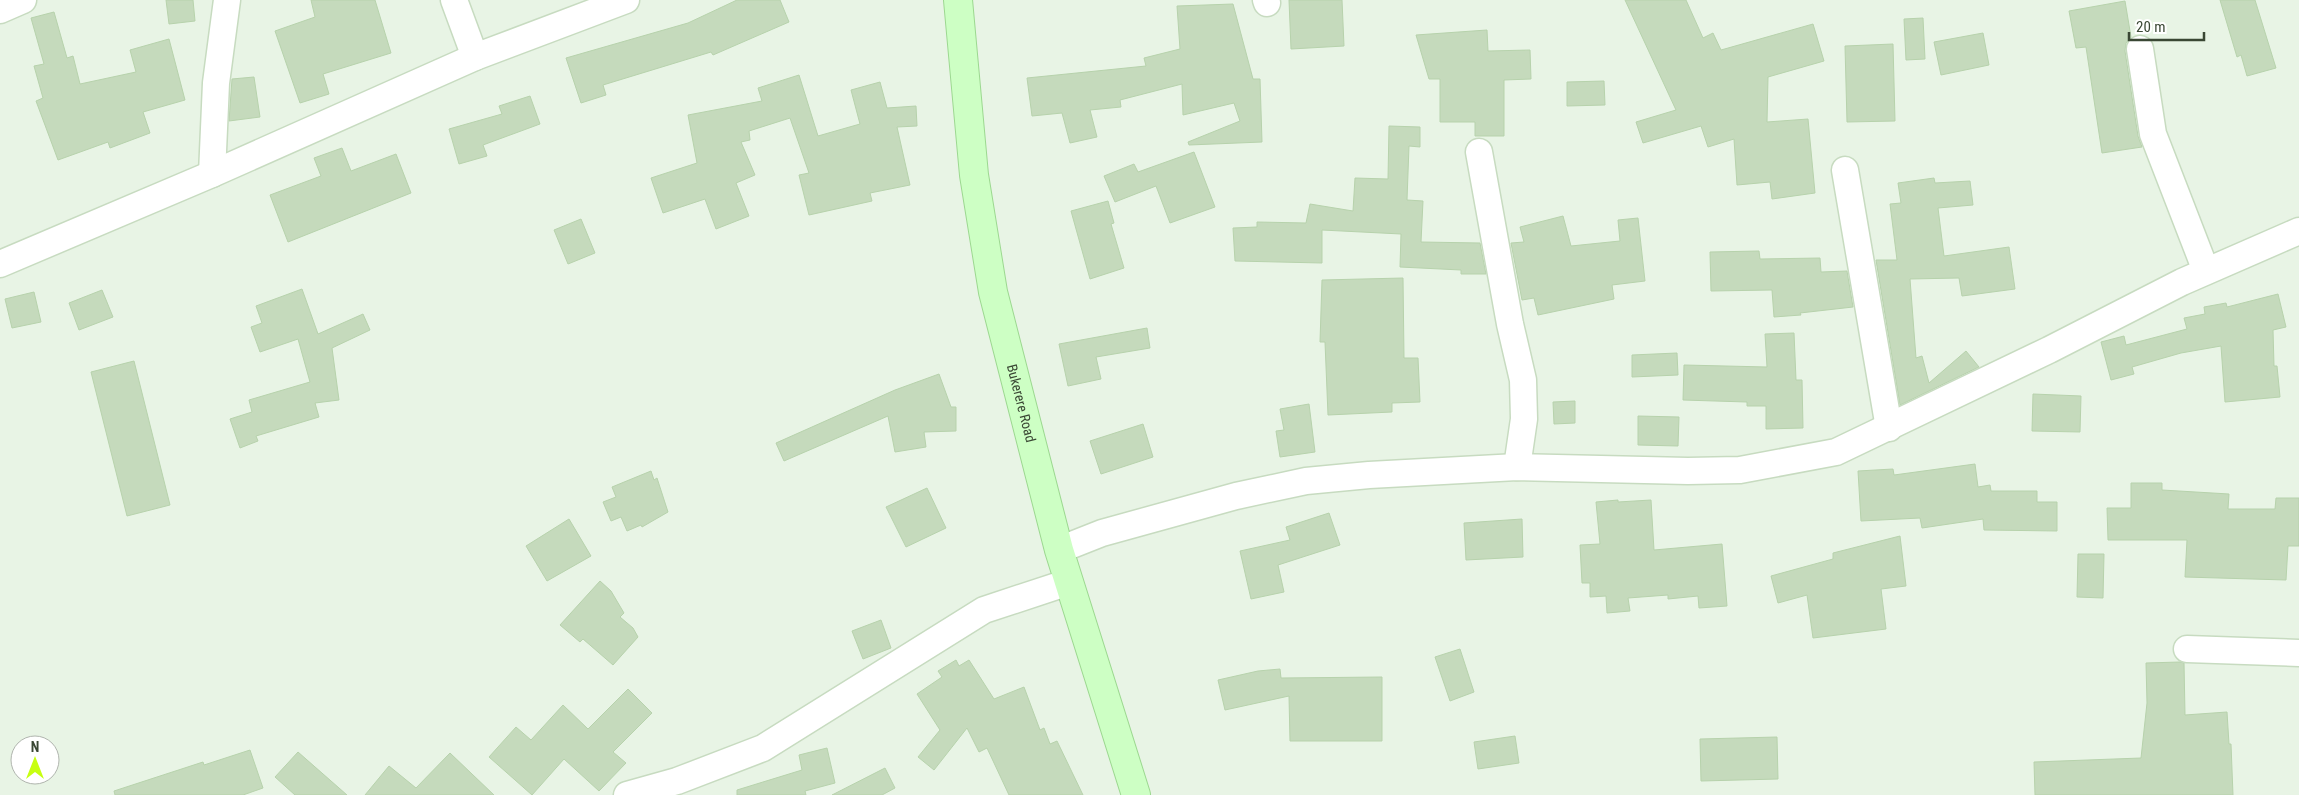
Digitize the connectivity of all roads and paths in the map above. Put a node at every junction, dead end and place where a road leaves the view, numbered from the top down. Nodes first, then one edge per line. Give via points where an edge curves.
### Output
1 (23, 0) edge
2 (227, 0) edge
3 (454, 0) edge
4 (626, 0) edge
5 (958, 0) edge
6 (0, 10) edge
7 (2140, 49) dead end
8 (475, 57) junction
9 (1479, 152) dead end
10 (1845, 170) dead end
11 (212, 174) junction
12 (2299, 231) edge
13 (0, 264) edge
14 (2206, 271) junction
15 (1889, 428) junction
16 (1517, 467) junction
17 (1059, 550) junction
18 (1069, 582) junction
19 (2187, 649) dead end
20 (2299, 653) edge
21 (627, 795) edge
22 (1136, 795) edge

1 - 6 street
2 - 11 street via 216,83
3 - 8 street
4 - 8 street
5 - 17 main road, Bukerere Road via 974,175 992,292
7 - 14 street via 2153,134
8 - 11 street
9 - 16 street via 1523,380 1524,419
10 - 15 street
11 - 13 street
12 - 14 street
14 - 15 street
15 - 16 street via 1836,452 1740,470
16 - 17 street via 1306,481 1236,496 1121,528
17 - 18 main road, Bukerere Road
18 - 21 street via 984,610 763,748 693,776
18 - 22 main road, Bukerere Road
19 - 20 street

